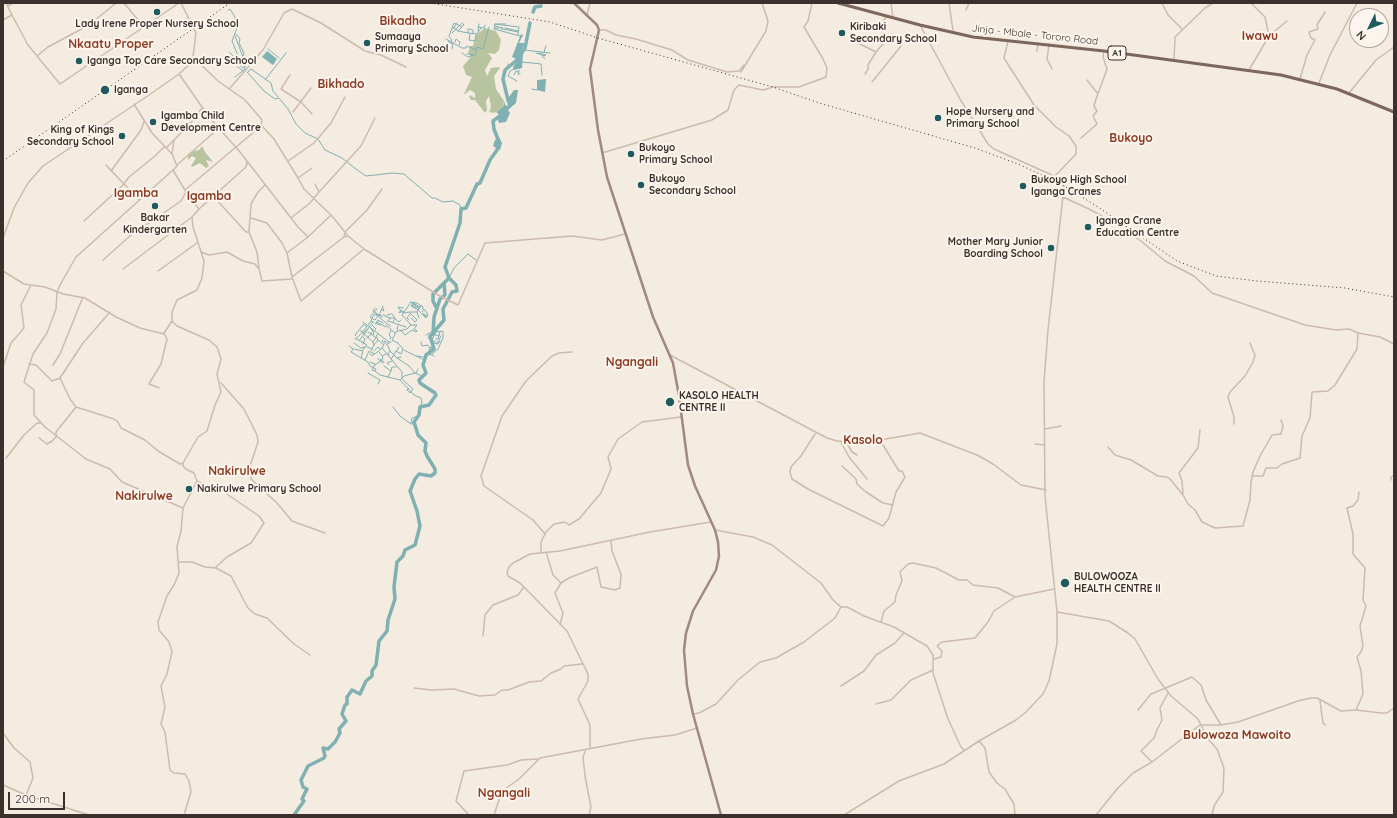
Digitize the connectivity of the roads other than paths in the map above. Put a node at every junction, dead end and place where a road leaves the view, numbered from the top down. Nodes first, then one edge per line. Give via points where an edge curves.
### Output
1 (6, 3) edge
2 (13, 3) edge
3 (116, 3) edge
4 (124, 3) edge
5 (180, 3) edge
6 (574, 3) edge
7 (590, 3) edge
8 (762, 3) edge
9 (812, 3) edge
10 (838, 3) edge
11 (891, 3) edge
12 (949, 3) edge
13 (970, 3) edge
14 (1162, 3) edge
15 (1213, 3) edge
16 (1251, 3) edge
17 (1357, 3) edge
18 (8, 6) junction
19 (966, 10) dead end
20 (1325, 12) dead end
21 (12, 15) junction
22 (587, 15) junction
23 (887, 16) junction
24 (893, 18) junction
25 (3, 20) edge
26 (1287, 21) dead end
27 (920, 25) junction
28 (144, 27) junction
29 (1182, 29) junction
30 (599, 30) junction
31 (953, 33) junction
32 (1269, 36) junction
33 (889, 37) junction
34 (1008, 41) junction
35 (858, 43) dead end
36 (1038, 44) junction
37 (1049, 45) junction
38 (1394, 47) edge
39 (1037, 51) dead end
40 (1104, 51) junction
41 (876, 52) junction
42 (36, 56) junction
43 (193, 57) junction
44 (1174, 60) junction
45 (744, 65) junction
46 (406, 67) dead end
47 (1052, 69) dead end
48 (1249, 70) junction
49 (740, 72) dead end
50 (179, 74) junction
51 (866, 74) dead end
52 (290, 75) dead end
53 (1300, 79) junction
54 (1087, 80) dead end
55 (872, 82) dead end
56 (1319, 83) junction
57 (230, 88) junction
58 (311, 88) dead end
59 (1349, 93) junction
60 (1098, 94) junction
61 (345, 97) dead end
62 (301, 102) junction
63 (134, 104) junction
64 (202, 108) junction
65 (293, 112) dead end
66 (1394, 112) edge
67 (312, 114) dead end
68 (376, 118) dead end
69 (3, 120) edge
70 (144, 122) junction
71 (3, 126) edge
72 (261, 126) junction
73 (219, 128) junction
74 (1081, 138) dead end
75 (174, 139) junction
76 (165, 147) junction
77 (236, 147) junction
78 (602, 153) junction
79 (172, 154) junction
80 (288, 161) junction
81 (248, 162) junction
82 (177, 164) junction
83 (106, 165) dead end
84 (251, 166) junction
85 (246, 167) junction
86 (312, 168) dead end
87 (173, 170) junction
88 (111, 171) junction
89 (1055, 176) junction
90 (298, 178) junction
91 (124, 183) junction
92 (315, 184) dead end
93 (265, 185) junction
94 (382, 189) dead end
95 (185, 191) junction
96 (319, 192) junction
97 (213, 196) junction
98 (1063, 197) junction
99 (313, 199) junction
100 (139, 200) junction
101 (199, 209) junction
102 (331, 214) junction
103 (192, 217) junction
104 (251, 218) junction
105 (291, 218) junction
106 (84, 221) dead end
107 (248, 232) junction
108 (345, 232) junction
109 (626, 233) junction
110 (348, 236) junction
111 (308, 237) junction
112 (344, 237) junction
113 (3, 238) edge
114 (197, 243) junction
115 (364, 249) junction
116 (201, 252) junction
117 (287, 253) junction
118 (103, 260) dead end
119 (123, 269) dead end
120 (259, 269) junction
121 (3, 271) edge
122 (158, 271) dead end
123 (292, 278) junction
124 (31, 285) junction
125 (57, 292) junction
126 (63, 294) junction
127 (82, 297) junction
128 (58, 298) junction
129 (110, 312) junction
130 (172, 321) junction
131 (1358, 333) junction
132 (164, 334) junction
133 (1250, 343) dead end
134 (1394, 344) edge
135 (572, 352) dead end
136 (669, 354) junction
137 (29, 364) junction
138 (53, 365) dead end
139 (3, 367) edge
140 (60, 378) junction
141 (220, 382) junction
142 (159, 388) dead end
143 (76, 407) junction
144 (682, 417) junction
145 (1281, 420) dead end
146 (40, 423) junction
147 (1234, 424) dead end
148 (1061, 426) dead end
149 (1045, 429) junction
150 (1200, 430) dead end
151 (815, 433) junction
152 (56, 434) junction
153 (39, 438) dead end
154 (880, 440) junction
155 (841, 441) junction
156 (846, 442) junction
157 (1035, 444) dead end
158 (1045, 445) junction
159 (1108, 447) dead end
160 (858, 455) dead end
161 (6, 458) dead end
162 (183, 463) junction
163 (842, 466) dead end
164 (1394, 475) edge
165 (1252, 476) junction
166 (867, 479) dead end
167 (1391, 480) dead end
168 (197, 481) junction
169 (1046, 490) junction
170 (1359, 492) dead end
171 (1183, 495) junction
172 (893, 505) junction
173 (183, 508) junction
174 (711, 522) junction
175 (715, 530) junction
176 (325, 533) dead end
177 (544, 534) junction
178 (610, 540) junction
179 (546, 552) junction
180 (540, 553) junction
181 (179, 562) junction
182 (215, 568) junction
183 (561, 583) junction
184 (524, 588) junction
185 (1054, 589) junction
186 (1015, 597) junction
187 (841, 607) junction
188 (1057, 612) junction
189 (881, 622) junction
190 (560, 625) junction
191 (903, 634) junction
192 (483, 636) dead end
193 (310, 655) dead end
194 (934, 659) junction
195 (582, 664) junction
196 (933, 670) junction
197 (841, 686) dead end
198 (414, 688) dead end
199 (1166, 689) junction
200 (1168, 693) junction
201 (1317, 698) junction
202 (876, 704) dead end
203 (1394, 708) edge
204 (1138, 710) dead end
205 (1356, 710) junction
206 (693, 714) junction
207 (1200, 725) junction
208 (1220, 725) junction
209 (1325, 725) dead end
210 (697, 728) junction
211 (3, 733) edge
212 (979, 741) junction
213 (961, 747) junction
214 (590, 748) junction
215 (586, 749) junction
216 (965, 751) junction
217 (961, 754) junction
218 (537, 759) junction
219 (1152, 762) junction
220 (3, 785) edge
221 (26, 795) junction
222 (89, 815) edge
223 (184, 815) edge
224 (469, 815) edge
225 (494, 815) edge
226 (589, 815) edge
227 (721, 815) edge
228 (844, 815) edge
229 (1016, 815) edge
230 (1096, 815) edge
231 (1212, 815) edge

1 - 18 street
2 - 18 street
3 - 42 street via 89,25
4 - 28 street
5 - 28 street
5 - 43 street via 196,33
6 - 22 main road
7 - 22 street
8 - 45 street via 768,21 766,31
9 - 78 street via 804,27 827,68 826,77 799,87 773,87 762,90 739,85 734,90 728,110 717,117
10 - 23 main road, Jinja - Mbale - Tororo Road / A1
11 - 24 street
12 - 31 street
13 - 19 street
14 - 29 street via 1168,15
15 - 29 street
16 - 32 street via 1266,17
17 - 56 street via 1330,55
18 - 21 street
20 - 53 street via 1317,25 1318,29 1309,32 1314,40
21 - 25 street
21 - 42 street
22 - 30 main road
23 - 24 main road, Jinja - Mbale - Tororo Road / A1
23 - 33 street via 879,28
24 - 27 main road, Jinja - Mbale - Tororo Road / A1
26 - 32 street
27 - 31 main road, Jinja - Mbale - Tororo Road / A1
27 - 89 street via 988,144
28 - 42 street via 60,84
29 - 44 street via 1174,41
30 - 45 street via 672,50 688,60 727,72 739,71
30 - 78 main road via 590,69
31 - 34 main road, Jinja - Mbale - Tororo Road / A1
32 - 48 street
33 - 41 street
33 - 55 street via 899,41 901,46
34 - 36 main road, Jinja - Mbale - Tororo Road / A1
34 - 89 street via 1004,58 1034,105 1069,136 1076,146 1076,154
35 - 41 street
36 - 37 main road, Jinja - Mbale - Tororo Road / A1
36 - 39 street
37 - 40 main road, Jinja - Mbale - Tororo Road / A1
37 - 47 street via 1047,59
38 - 59 street via 1376,60
40 - 44 main road, Jinja - Mbale - Tororo Road / A1
40 - 60 street via 1106,69
41 - 51 street
43 - 50 street
43 - 57 street
44 - 48 main road, Jinja - Mbale - Tororo Road / A1
45 - 49 street
46 - 57 street via 381,55 365,51 321,23 292,9 284,13 263,50
48 - 53 main road, Jinja - Mbale - Tororo Road / A1
50 - 63 street
50 - 64 street
52 - 62 street via 281,89
53 - 56 main road, Jinja - Mbale - Tororo Road / A1
54 - 60 street
56 - 59 main road, Jinja - Mbale - Tororo Road / A1
57 - 72 street via 256,111 262,120
58 - 62 street
59 - 66 main road, Jinja - Mbale - Tororo Road / A1
60 - 74 street via 1093,116 1096,124
61 - 80 street via 332,123 318,139
62 - 65 street
62 - 67 street
63 - 70 street
63 - 113 street via 43,166 28,182 14,208
64 - 73 street
64 - 75 street
68 - 96 street via 361,146
69 - 71 street
70 - 76 street
70 - 88 street
72 - 77 street
72 - 80 street via 268,131
73 - 77 street
73 - 82 street
75 - 76 street
75 - 79 street
76 - 79 street
76 - 91 street
77 - 81 street
77 - 95 street
78 - 109 main road via 607,177
79 - 82 street
80 - 90 street
81 - 84 street
81 - 85 street
82 - 87 street
83 - 88 street
84 - 85 street
84 - 93 street
85 - 97 street
86 - 90 street
87 - 95 street
87 - 100 street
88 - 91 street
89 - 98 street via 1063,180
90 - 99 street
91 - 100 street
91 - 106 street
92 - 96 street
93 - 104 street via 253,199
93 - 105 street
94 - 108 street via 367,210
95 - 101 street
95 - 118 street via 181,201 130,236
96 - 99 street
97 - 101 street
97 - 107 street
98 - 131 street via 1117,225 1165,261 1194,276 1212,293 1305,325 1336,330 1349,329
98 - 149 street via 1048,330 1044,382
99 - 102 street
99 - 105 street
100 - 125 street via 76,257
101 - 103 street
102 - 108 street
102 - 111 street
103 - 114 street
103 - 119 street
104 - 107 street
104 - 117 street via 266,223
105 - 111 street
107 - 120 street
108 - 110 street
108 - 112 street
109 - 115 street via 602,240 572,236 485,243 458,305
109 - 136 main road via 653,317
110 - 112 street
110 - 115 street
111 - 117 street
112 - 123 street
114 - 116 street
114 - 122 street
115 - 123 street via 301,301
116 - 120 street via 227,252 255,264
116 - 130 street via 205,265 200,286 177,300 172,312
117 - 123 street
120 - 123 street via 262,281
121 - 124 street
124 - 125 street
124 - 139 street via 22,305 24,328 11,343
125 - 126 street
125 - 128 street
126 - 127 street
126 - 128 street
127 - 129 street
127 - 138 street via 60,354
128 - 137 street via 47,333
129 - 132 street via 140,328
129 - 140 street via 83,343
130 - 132 street
130 - 141 street via 177,326 209,340 217,347 221,359 217,374
131 - 134 street via 1380,337
131 - 165 street via 1357,349 1336,384 1328,391 1312,392 1310,418 1302,436 1300,458 1277,468 1266,468 1263,476
132 - 142 street via 167,339 163,358 149,384
133 - 147 street via 1255,355 1253,362 1228,397
135 - 177 street via 552,356 526,381 502,416 481,476 484,486 533,520
136 - 144 main road via 673,363
136 - 151 street
137 - 140 street via 36,365 52,381
137 - 146 street via 24,382 34,390 34,415
140 - 143 street
141 - 162 street via 221,392 207,431 198,437
141 - 176 street via 244,409 257,436 258,442 250,466 251,479 292,521
143 - 152 street
143 - 162 street via 114,419 121,428 145,440 180,464
144 - 174 main road via 688,466
144 - 177 street via 642,422 618,439 608,457 611,469 600,493 579,519 569,526 565,522 554,524
145 - 165 street via 1281,434 1272,435
146 - 152 street
146 - 161 street via 24,435
148 - 149 street
149 - 158 street
150 - 171 street via 1198,448 1179,473
151 - 155 street
151 - 172 street via 791,467 790,472 795,481 883,526 890,518
152 - 153 street via 48,444
152 - 173 street via 86,459 110,468 122,482
154 - 156 street
154 - 169 street via 920,433 977,455 1021,486
154 - 172 street via 905,477 896,492
155 - 156 street
155 - 166 street via 849,457
156 - 160 street via 852,452
157 - 158 street
158 - 169 street
159 - 171 street via 1115,455 1131,460 1158,476 1167,477
162 - 168 street via 183,466 194,473
163 - 172 street via 866,492 883,503
164 - 167 street
165 - 171 street via 1250,500 1243,526 1212,527 1200,520
168 - 173 street
168 - 182 street via 221,490 264,522 251,543 227,557
169 - 185 street
170 - 205 street via 1358,500 1347,508 1353,534 1354,554 1365,568 1366,606 1360,626 1363,646 1357,657 1363,694
173 - 181 street via 181,531 176,547
174 - 175 main road
174 - 178 street
175 - 187 street via 772,545 820,583
175 - 206 main road via 719,549 718,563 693,611 686,633 684,650
177 - 180 street via 540,542
178 - 179 street
178 - 183 street via 621,574 620,588 615,590 601,587 597,567
179 - 180 street
179 - 183 street via 553,575
180 - 184 street via 513,562 509,568 508,576
181 - 182 street via 192,562
181 - 223 street via 179,573 158,617 158,626 169,642 172,652 167,674 161,686 165,707 161,724 165,732 170,770 185,774 189,781 191,792
182 - 193 street via 230,576 248,608 257,615 267,618 294,644
183 - 190 street via 555,593 563,613
184 - 190 street
184 - 192 street via 518,595 493,605 488,610 485,615
185 - 186 street
185 - 188 street
186 - 189 street via 998,588 973,585 967,580 959,580 936,568 913,563 908,564 900,572 902,582 895,602 884,611
186 - 194 street via 994,611 975,638 942,642 937,646 942,651 941,657
187 - 189 street via 847,607
187 - 206 street via 835,618 804,642 776,658 760,662 738,680 716,704
188 - 199 street via 1109,621 1119,626 1135,639
188 - 212 street via 1055,657 1043,694 1016,720
189 - 191 street
190 - 195 street via 571,637
191 - 194 street via 927,646
191 - 197 street via 876,656 864,671
194 - 196 street
195 - 198 street via 564,666 540,681 502,690 495,695 479,696 454,689
195 - 214 street via 589,678 578,699 590,725
196 - 202 street via 911,680 891,700
196 - 213 street via 948,719
199 - 200 street
199 - 204 street via 1152,694
199 - 208 street via 1192,677 1201,685
200 - 207 street via 1198,719
200 - 219 street via 1160,708 1162,720 1154,738 1141,751
201 - 205 street via 1341,712
201 - 208 street via 1298,700 1238,722
201 - 209 street via 1322,705 1322,722
203 - 205 street via 1387,713
206 - 210 main road
207 - 208 street
207 - 219 street
207 - 231 street via 1217,749 1224,768 1223,792 1214,806
210 - 214 street
210 - 227 main road
211 - 221 street via 14,748 30,762 33,778
212 - 216 street
212 - 229 street via 985,748 989,772 1005,789 1014,804
213 - 216 street
213 - 217 street
214 - 215 street
215 - 218 street
215 - 226 street via 583,757 591,808
216 - 217 street
217 - 228 street via 938,767 899,781
218 - 224 street via 464,771 456,801
218 - 225 street via 519,779 502,791
219 - 230 street via 1133,773
220 - 221 street
221 - 222 street

